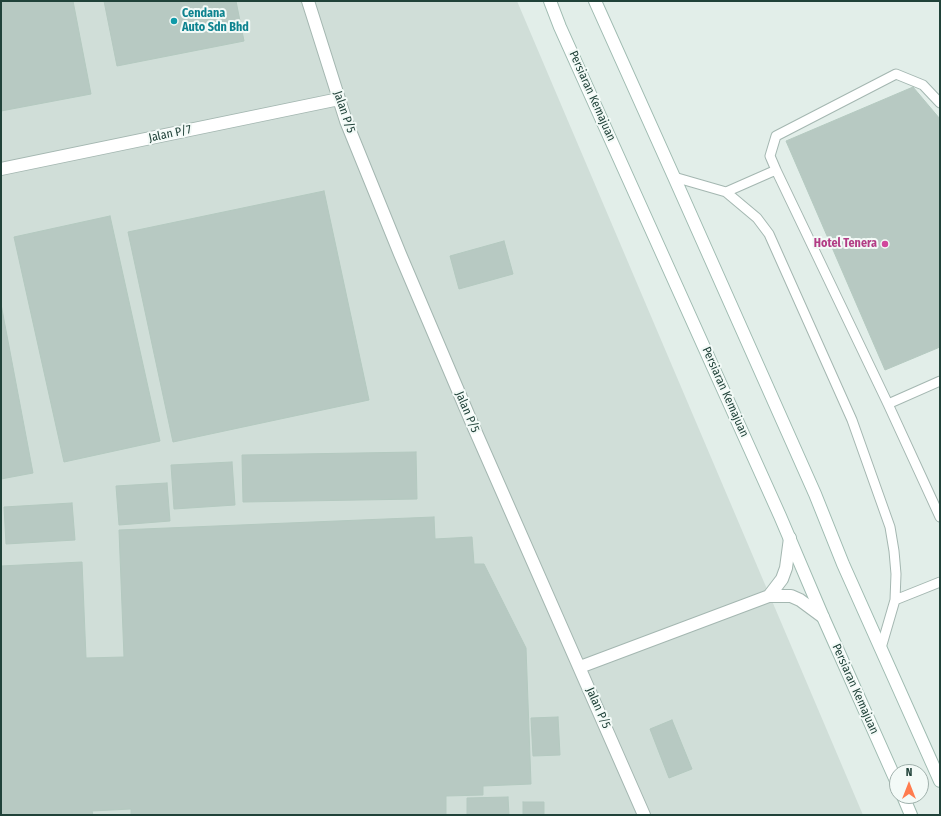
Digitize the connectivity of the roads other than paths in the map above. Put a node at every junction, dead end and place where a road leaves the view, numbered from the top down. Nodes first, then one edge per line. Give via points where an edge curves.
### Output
1 (308, 1) edge
2 (550, 1) edge
3 (594, 1) edge
4 (339, 99) junction
5 (940, 103) edge
6 (1, 168) edge
7 (776, 170) junction
8 (674, 177) junction
9 (726, 192) junction
10 (940, 381) edge
11 (888, 404) junction
12 (940, 517) edge
13 (790, 538) junction
14 (940, 582) edge
15 (769, 596) junction
16 (895, 600) junction
17 (823, 617) junction
18 (881, 648) junction
19 (580, 667) junction
20 (889, 766) edge
21 (940, 781) edge
22 (906, 804) edge
23 (644, 815) edge
24 (911, 815) edge

1 - 4 main road, Jalan P/5
2 - 13 main road, Persiaran Kemajuan
3 - 8 main road
4 - 6 main road, Jalan P/7
4 - 19 main road, Jalan P/5 via 400,254
5 - 7 lane via 923,85 896,74 776,136 770,156
7 - 9 lane
7 - 11 lane
8 - 9 lane
8 - 18 main road
9 - 16 lane via 757,218 769,234 852,420 890,527 896,574
10 - 11 lane
11 - 12 lane
13 - 15 main road via 786,568 782,579
13 - 17 main road, Persiaran Kemajuan
14 - 16 lane
15 - 17 main road via 791,596
15 - 19 main road
16 - 18 lane
17 - 20 main road, Persiaran Kemajuan
18 - 21 main road
19 - 23 main road, Jalan P/5
22 - 24 main road

